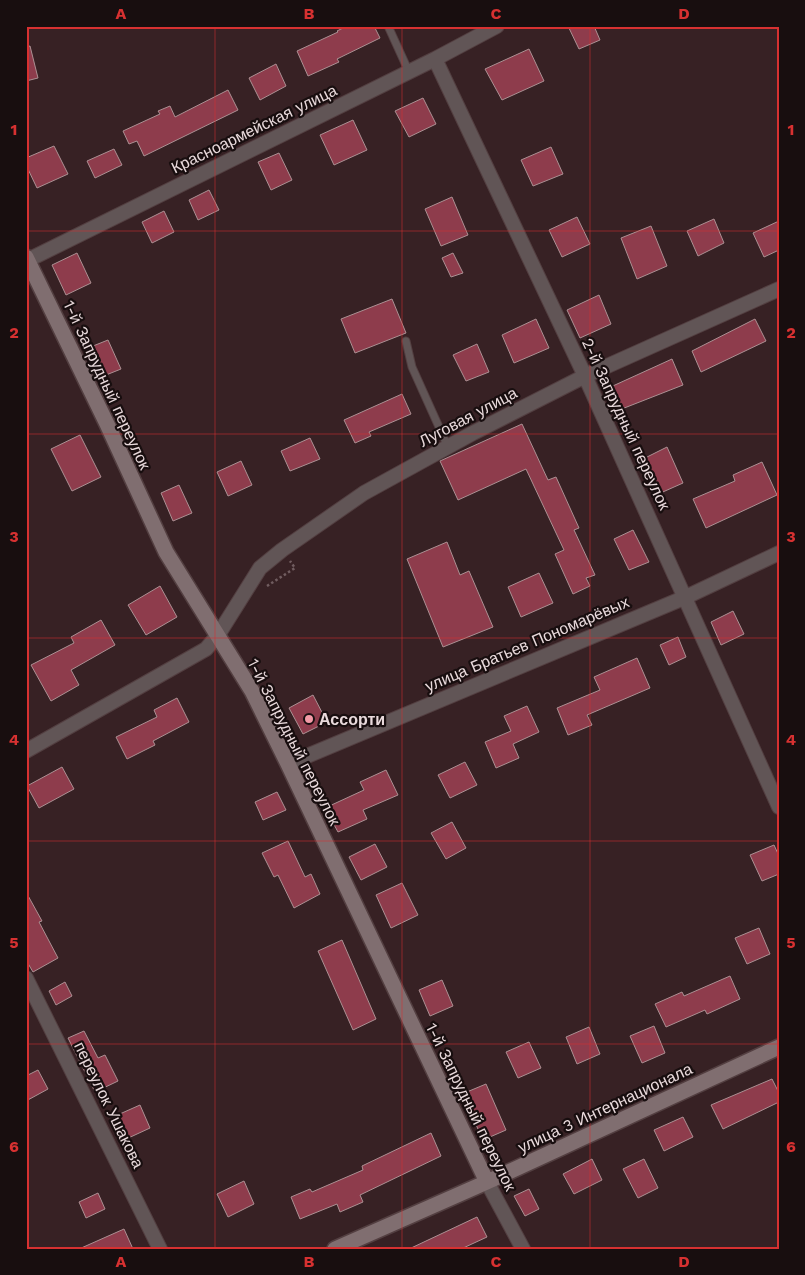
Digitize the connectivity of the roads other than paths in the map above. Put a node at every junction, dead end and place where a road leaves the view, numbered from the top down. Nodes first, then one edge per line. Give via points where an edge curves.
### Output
1 (388, 26) edge
2 (497, 26) edge
3 (435, 59) junction
4 (409, 72) junction
5 (27, 259) edge
6 (779, 289) edge
7 (406, 341) dead end
8 (585, 376) junction
9 (448, 447) junction
10 (779, 553) edge
11 (686, 596) junction
12 (218, 635) junction
13 (26, 751) edge
14 (288, 764) junction
15 (779, 807) edge
16 (26, 978) edge
17 (779, 1047) edge
18 (488, 1182) junction
19 (160, 1249) edge
20 (336, 1249) edge
21 (523, 1249) edge

1 - 4 lane
2 - 3 street, Красноармейская улица
3 - 4 street, Красноармейская улица
3 - 8 street, 2-й Запрудный переулок
4 - 5 street, Красноармейская улица
5 - 12 street, 1-й Запрудный переулок via 166,552
6 - 8 street, Луговая улица
7 - 9 lane via 412,368
8 - 9 street, Луговая улица
8 - 11 street, 2-й Запрудный переулок
9 - 12 street, Луговая улица via 364,493 282,550 260,568
10 - 11 street, улица Братьев Пономарёвых
11 - 14 street, улица Братьев Пономарёвых
11 - 15 street, 2-й Запрудный переулок
12 - 13 street via 206,649
12 - 14 street, 1-й Запрудный переулок via 252,692
14 - 18 street, 1-й Запрудный переулок
16 - 19 street, переулок Ушакова
17 - 18 street, улица 3 Интернационала
18 - 20 street, улица 3 Интернационала
18 - 21 street, 1-й Запрудный переулок

